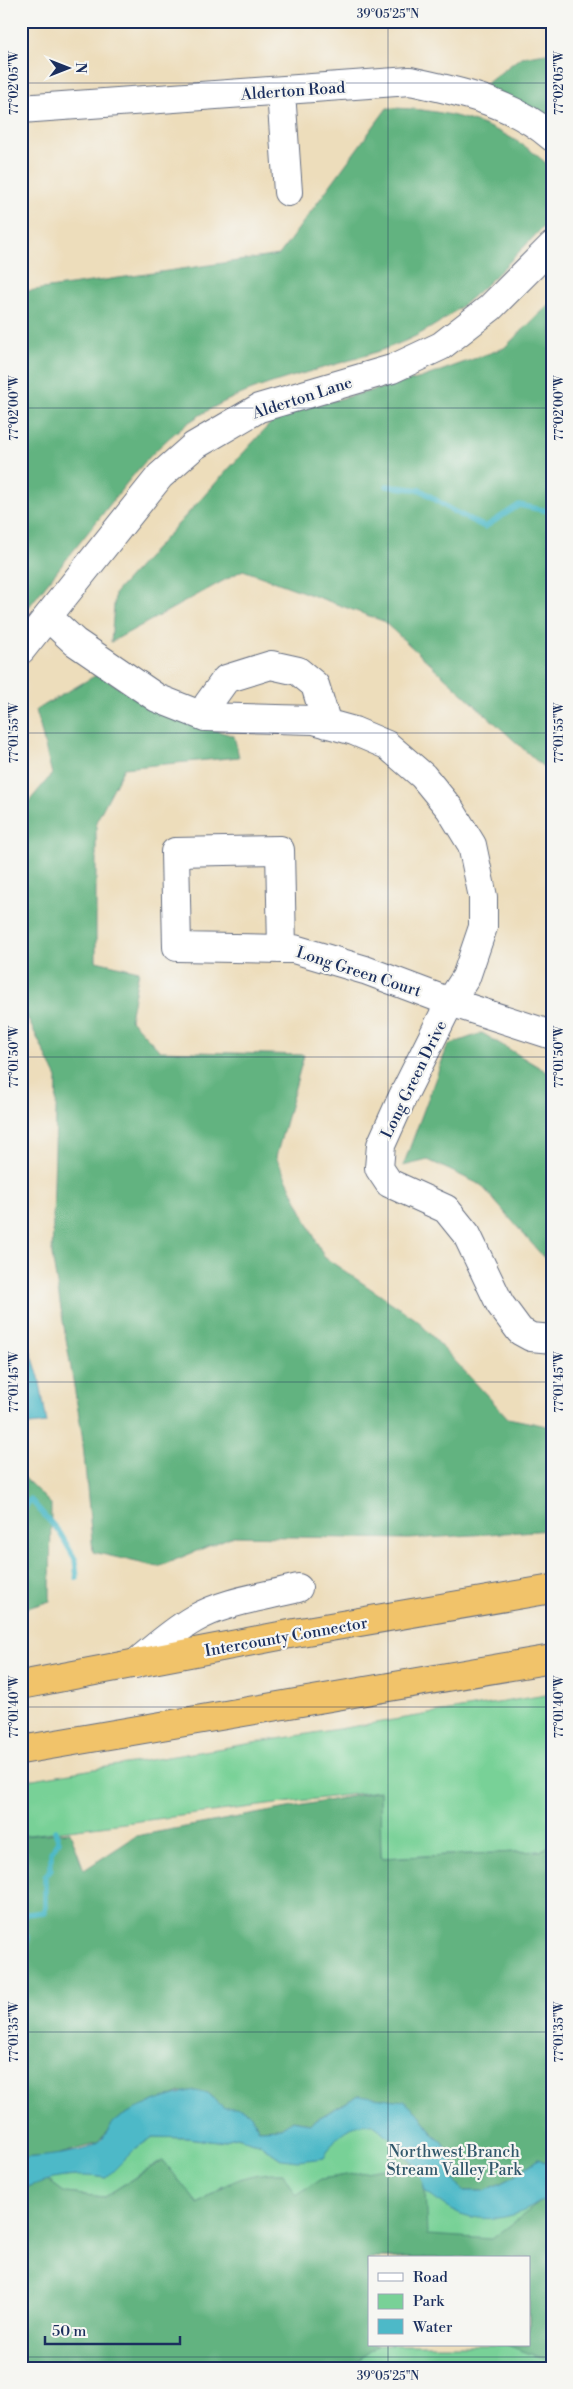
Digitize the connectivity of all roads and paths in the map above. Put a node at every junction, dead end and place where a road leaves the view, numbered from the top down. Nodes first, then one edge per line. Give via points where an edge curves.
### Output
1 (281, 92) junction
2 (21, 109) edge
3 (552, 137) edge
4 (288, 192) dead end
5 (552, 246) edge
6 (48, 616) junction
7 (21, 650) edge
8 (204, 717) junction
9 (327, 724) junction
10 (282, 949) junction
11 (450, 1002) junction
12 (552, 1034) edge
13 (552, 1339) edge
14 (298, 1588) dead end
15 (552, 1590) edge
16 (552, 1659) edge
17 (135, 1664) junction
18 (21, 1685) edge
19 (21, 1750) edge

1 - 2 street, Alderton Road
1 - 3 street, Alderton Road via 410,81 473,94 508,108 540,126
1 - 4 street
5 - 6 street, Alderton Lane via 490,308 441,346 392,369 259,408 194,446 160,476
6 - 7 street, Alderton Lane
6 - 8 street, Long Green Drive via 75,642 156,698
8 - 9 street, Long Green Drive via 314,720
8 - 9 street via 208,704 226,679 271,665 298,671 315,685
9 - 11 street, Long Green Drive via 387,745 423,776 472,845 483,897 483,927 466,977
10 - 10 street, Long Green Court via 177,947 175,852 280,850
10 - 11 street, Long Green Court via 294,949 365,970
11 - 12 street, Long Green Drive
11 - 13 street, Long Green Drive via 381,1145 379,1168 389,1183 446,1209 466,1235 500,1304 520,1332 531,1337
14 - 17 street via 210,1611 162,1641
15 - 17 highway, Intercounty Connector via 295,1633
16 - 19 highway
17 - 18 highway, Intercounty Connector

